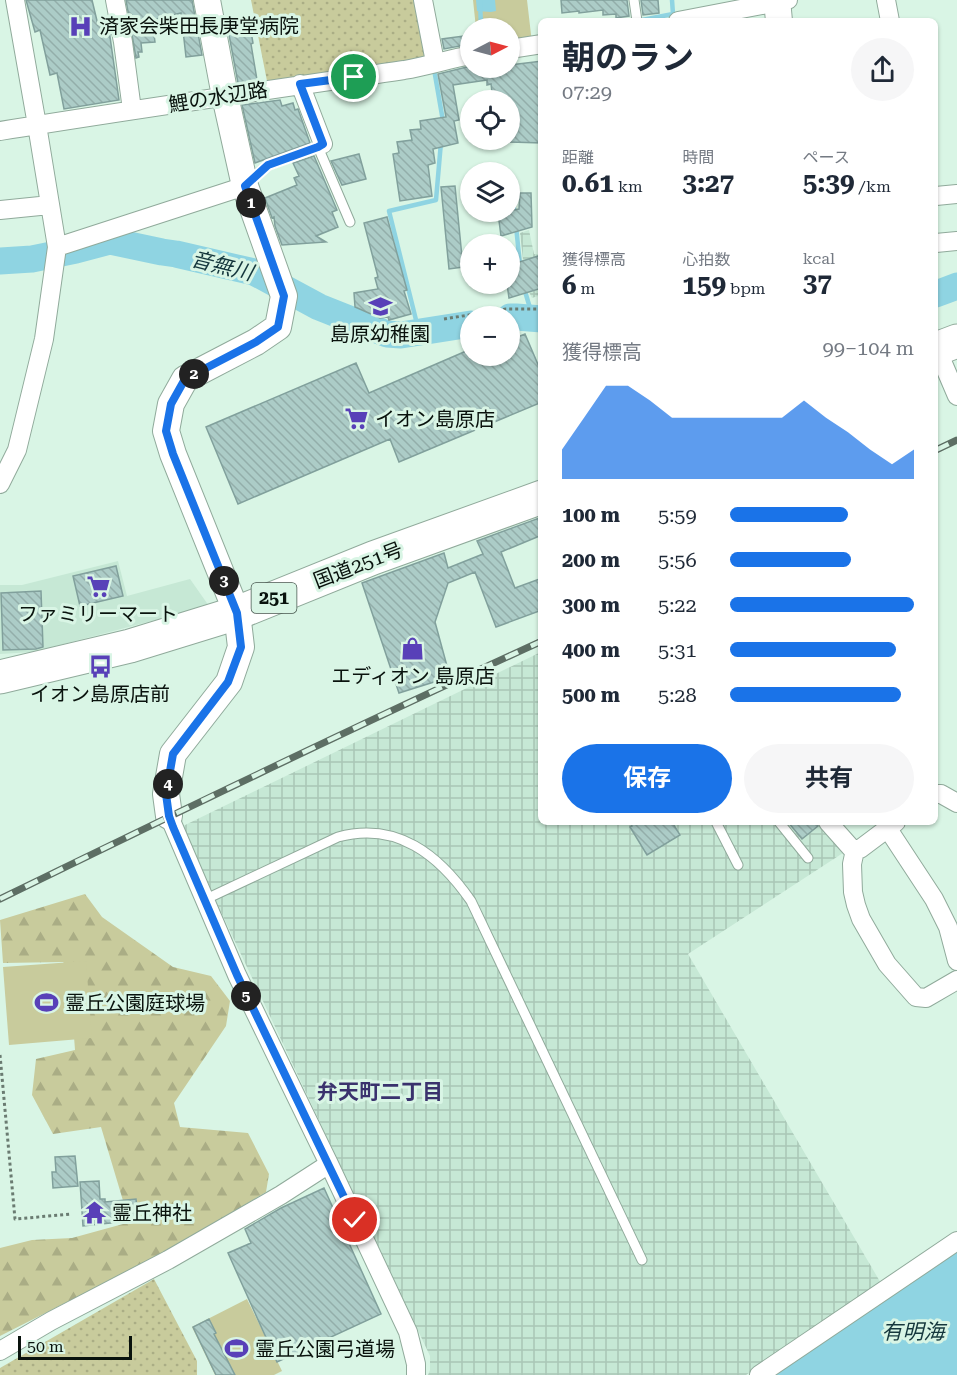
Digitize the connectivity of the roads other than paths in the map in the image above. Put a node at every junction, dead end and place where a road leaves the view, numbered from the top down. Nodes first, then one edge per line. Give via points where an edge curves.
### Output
1 (15, 0) edge
2 (115, 0) edge
3 (207, 0) edge
4 (423, 0) edge
5 (634, 0) edge
6 (886, 0) edge
7 (740, 4) edge
8 (781, 6) edge
9 (637, 18) edge
10 (689, 18) edge
11 (889, 18) edge
12 (538, 45) edge
13 (520, 47) edge
14 (460, 57) edge
15 (435, 62) junction
16 (300, 84) junction
17 (225, 96) junction
18 (132, 110) junction
19 (37, 124) junction
20 (0, 131) edge
21 (321, 146) junction
22 (245, 186) junction
23 (957, 194) edge
24 (938, 196) edge
25 (50, 205) junction
26 (0, 210) edge
27 (350, 222) dead end
28 (957, 241) edge
29 (938, 243) edge
30 (57, 254) junction
31 (942, 347) edge
32 (957, 396) edge
33 (0, 484) edge
34 (538, 498) edge
35 (237, 613) junction
36 (0, 677) edge
37 (938, 794) edge
38 (957, 803) edge
39 (169, 816) joint
40 (718, 825) edge
41 (781, 825) edge
42 (831, 825) edge
43 (892, 825) edge
44 (855, 850) junction
45 (808, 858) dead end
46 (738, 865) dead end
47 (204, 900) junction
48 (957, 961) edge
49 (957, 980) edge
50 (329, 1164) junction
51 (957, 1241) edge
52 (642, 1260) dead end
53 (0, 1351) edge
54 (416, 1375) edge
55 (759, 1375) edge

1 - 19 street
2 - 18 street
3 - 17 street
4 - 15 street
5 - 9 lane
6 - 11 street
7 - 8 street
7 - 10 street
12 - 13 street
14 - 15 street, 鯉の水辺路
15 - 16 street, 鯉の水辺路
16 - 17 street, 鯉の水辺路
16 - 21 street
17 - 18 street, 鯉の水辺路
17 - 22 street
18 - 19 street, 鯉の水辺路
19 - 20 street, 鯉の水辺路
19 - 25 street
21 - 22 lane via 268,165
21 - 27 lane
22 - 30 street
22 - 35 street via 281,285 278,327 185,379 171,404 166,431
23 - 24 street
25 - 26 street
25 - 30 street
28 - 29 street
30 - 33 street via 44,339 17,450
31 - 32 street
34 - 35 highway, 国道251号 / 251 via 373,558
35 - 36 highway, 国道251号 / 251 via 130,646
35 - 39 street via 241,647 228,682 173,754 166,794
37 - 38 street
39 - 47 street
40 - 46 lane
41 - 45 lane
42 - 44 street
43 - 44 street
43 - 48 street via 948,927
44 - 49 street via 852,864 856,905 887,964 921,999
47 - 50 street
47 - 52 lane via 353,833 390,835 430,856 471,901
50 - 53 street via 282,1196
50 - 54 street via 408,1332
51 - 55 street

